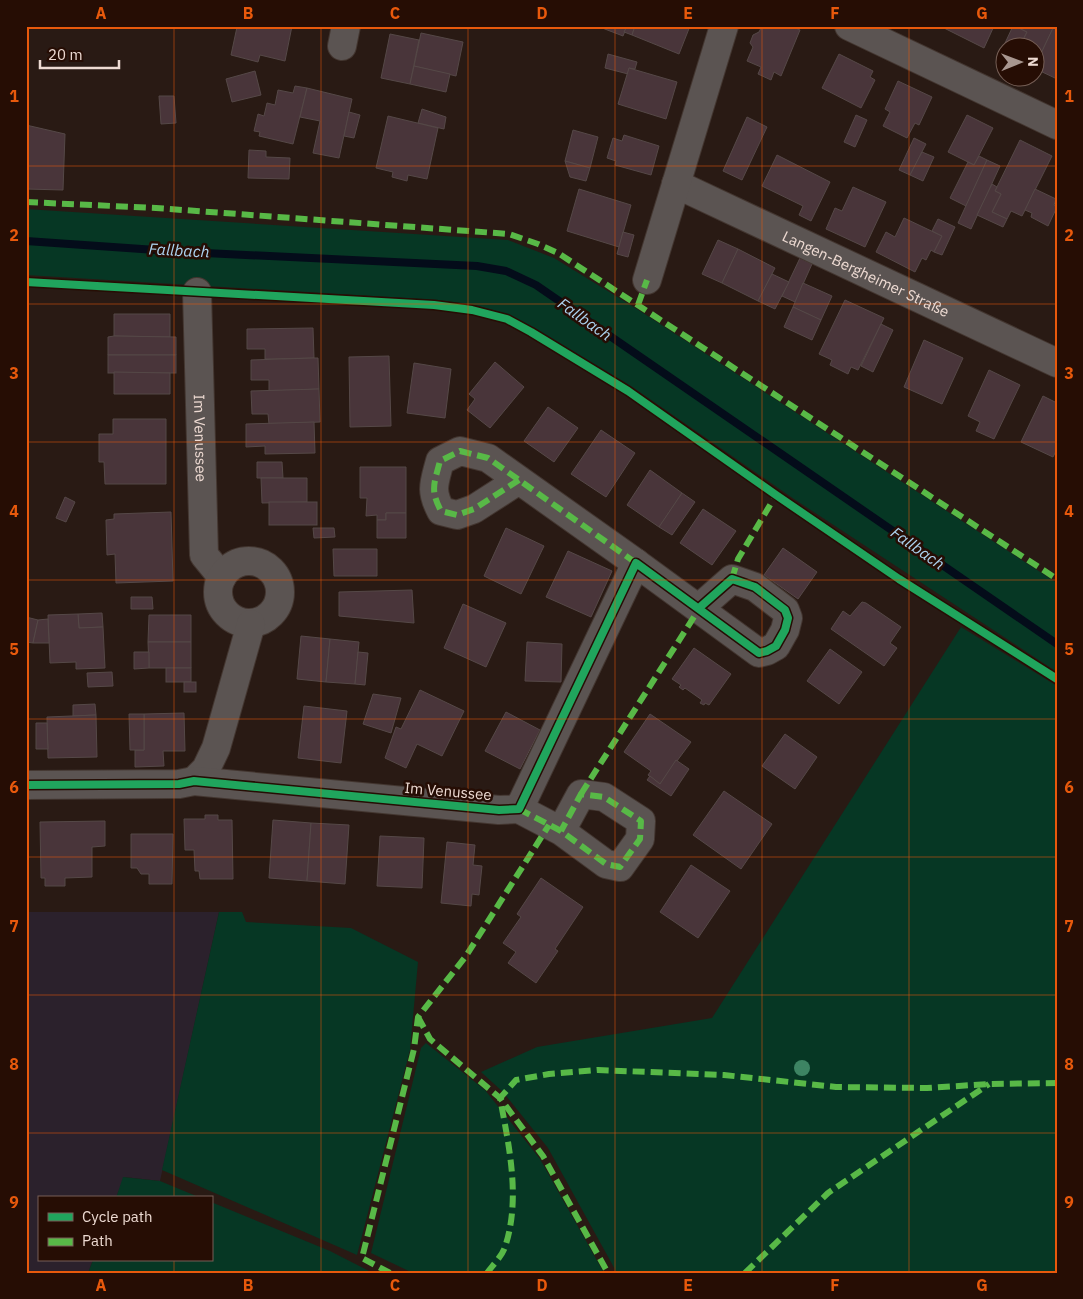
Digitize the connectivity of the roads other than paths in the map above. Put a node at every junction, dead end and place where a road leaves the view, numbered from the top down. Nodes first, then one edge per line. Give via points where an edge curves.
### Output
1 (724, 26) edge
2 (849, 26) edge
3 (1057, 125) edge
4 (676, 184) junction
5 (647, 280) dead end
6 (197, 292) dead end
7 (1057, 363) edge
8 (519, 480) dead end
9 (636, 563) junction
10 (222, 577) junction
11 (699, 608) dead end
12 (251, 624) junction
13 (194, 781) junction
14 (26, 785) edge
15 (518, 809) junction
16 (561, 832) dead end

1 - 4 street
2 - 3 street
4 - 5 street
4 - 7 street, Langen-Bergheimer Straße
6 - 10 street, Im Venussee via 204,554
8 - 9 street
9 - 11 street
9 - 15 street
10 - 12 street via 218,584 218,600 223,609 239,622
10 - 12 street via 230,567 246,560 254,560 272,569 279,584 278,602 272,614
12 - 13 street via 216,748 206,769
13 - 14 street, Im Venussee via 179,784
13 - 15 street, Im Venussee via 499,810
15 - 16 street, Im Venussee

